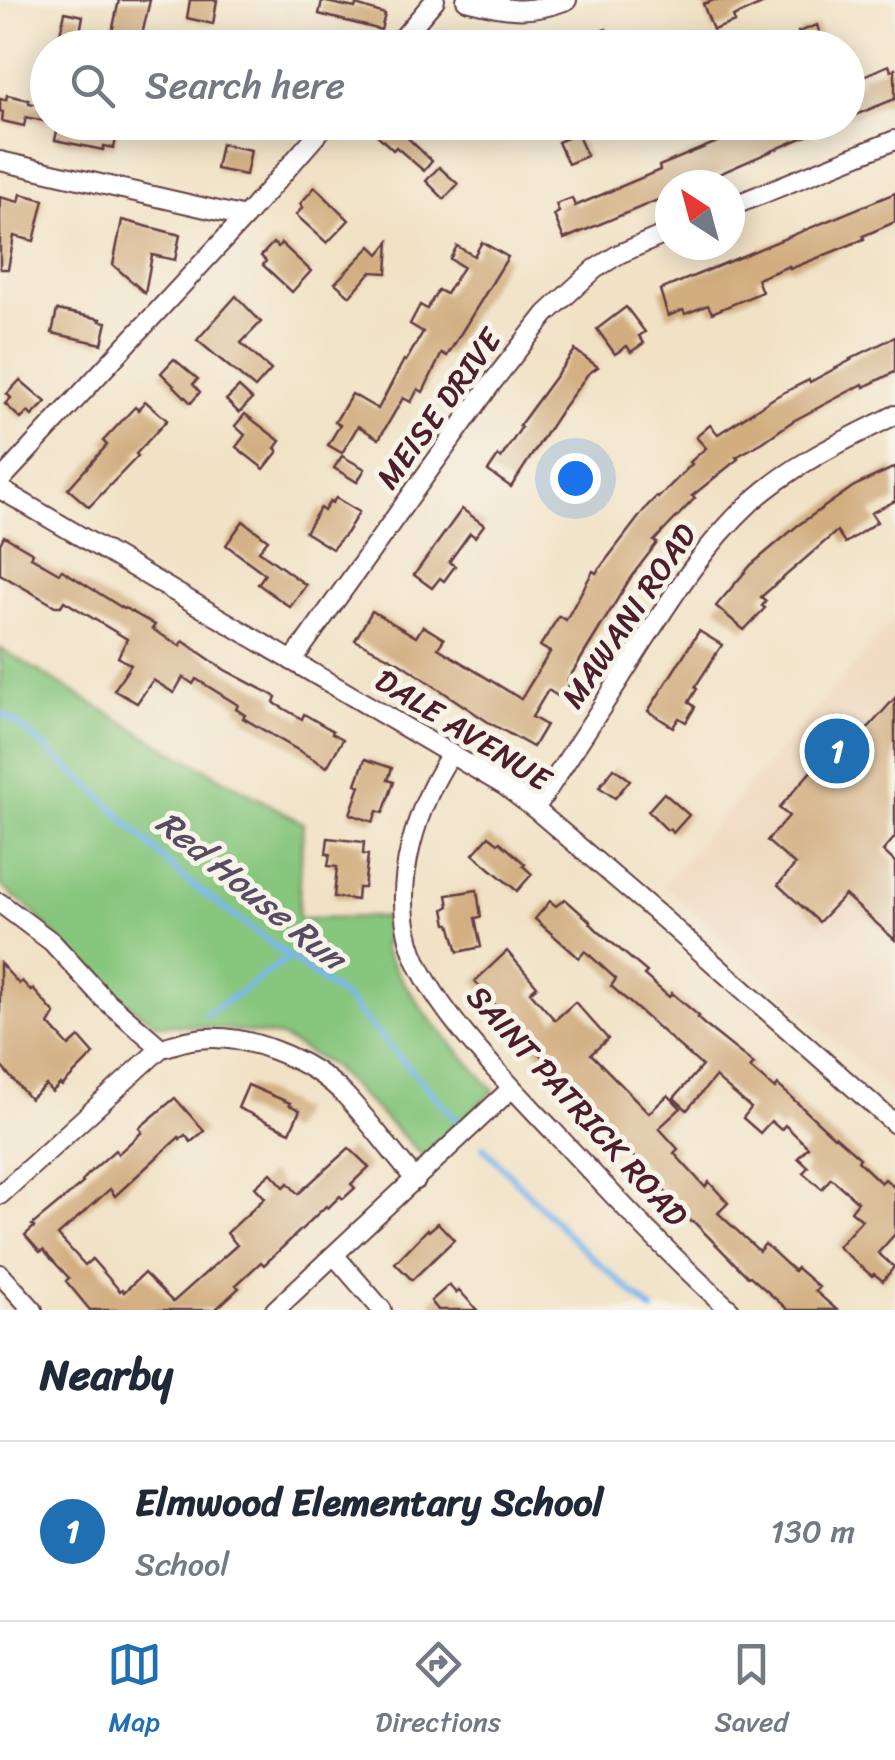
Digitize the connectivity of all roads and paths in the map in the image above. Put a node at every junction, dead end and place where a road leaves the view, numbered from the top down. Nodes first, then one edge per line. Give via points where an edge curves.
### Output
1 (435, 0) edge
2 (466, 0) edge
3 (566, 0) edge
4 (409, 30) edge
5 (312, 140) edge
6 (895, 140) edge
7 (0, 160) edge
8 (745, 200) edge
9 (245, 217) junction
10 (655, 238) edge
11 (895, 415) edge
12 (0, 481) edge
13 (0, 489) edge
14 (292, 661) junction
15 (451, 754) junction
16 (535, 809) junction
17 (0, 903) edge
18 (160, 1048) junction
19 (512, 1088) junction
20 (895, 1124) edge
21 (416, 1180) junction
22 (0, 1194) edge
23 (335, 1256) junction
24 (0, 1274) edge
25 (33, 1310) edge
26 (276, 1310) edge
27 (382, 1310) edge
28 (730, 1310) edge

1 - 4 street
2 - 3 street via 529,10
5 - 9 street
6 - 8 street
7 - 9 street
9 - 12 street
10 - 14 street, MEISE DRIVE via 594,270 546,314
11 - 16 street, MAWANI ROAD via 792,471 716,538
13 - 14 street, DALE AVENUE
14 - 15 street, DALE AVENUE
15 - 16 street, DALE AVENUE
15 - 19 street, SAINT PATRICK ROAD via 434,780 408,858 409,940 438,998
16 - 20 street, DALE AVENUE
17 - 18 street via 52,942
18 - 21 street via 193,1039 240,1041 309,1066 345,1095
18 - 22 street
19 - 21 street
19 - 28 street, SAINT PATRICK ROAD
21 - 23 street
23 - 26 street
23 - 27 street
24 - 25 street

